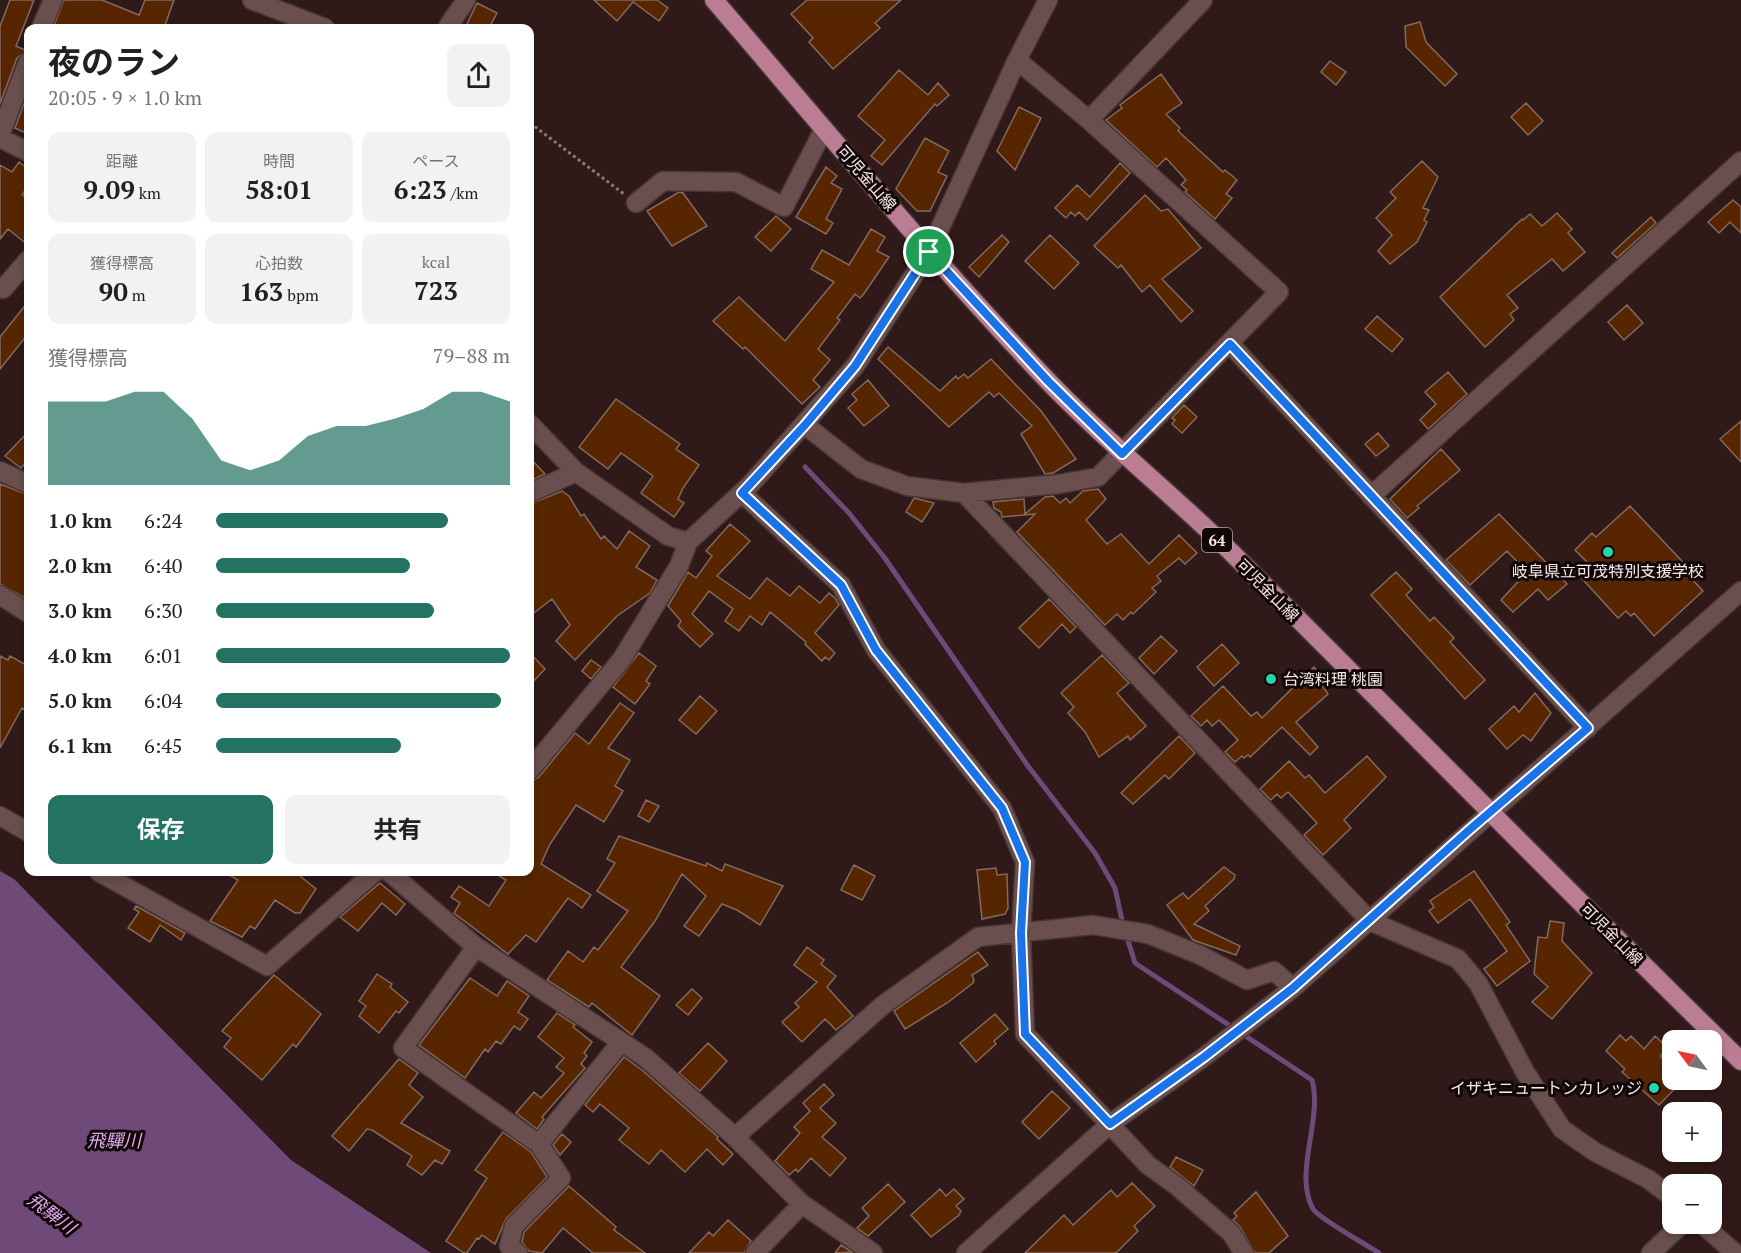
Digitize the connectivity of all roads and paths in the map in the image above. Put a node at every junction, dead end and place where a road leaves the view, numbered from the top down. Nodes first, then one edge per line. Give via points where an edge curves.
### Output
1 (52, 0) edge
2 (252, 0) edge
3 (466, 0) edge
4 (714, 0) edge
5 (1048, 0) edge
6 (1203, 0) edge
7 (43, 24) edge
8 (315, 24) edge
9 (450, 24) edge
10 (1017, 60) junction
11 (24, 73) edge
12 (1089, 120) junction
13 (534, 126) edge
14 (824, 129) junction
15 (0, 137) edge
16 (24, 150) edge
17 (1741, 161) edge
18 (636, 203) joint
19 (929, 252) junction
20 (24, 265) edge
21 (3, 289) dead end
22 (1230, 344) junction
23 (805, 425) junction
24 (534, 428) edge
25 (1122, 454) junction
26 (0, 471) edge
27 (576, 472) junction
28 (24, 482) edge
29 (534, 491) edge
30 (742, 493) junction
31 (964, 493) junction
32 (1371, 496) junction
33 (688, 542) junction
34 (1741, 591) edge
35 (0, 595) edge
36 (24, 610) edge
37 (1588, 728) junction
38 (534, 765) edge
39 (1489, 813) junction
40 (0, 816) edge
41 (24, 830) edge
42 (106, 876) edge
43 (370, 876) edge
44 (394, 876) edge
45 (1370, 921) junction
46 (1021, 933) junction
47 (476, 947) junction
48 (1293, 988) junction
49 (621, 1042) junction
50 (1741, 1061) edge
51 (1110, 1124) junction
52 (735, 1137) junction
53 (539, 1144) junction
54 (1662, 1190) edge
55 (802, 1204) junction
56 (1671, 1234) edge
57 (1713, 1234) edge
58 (518, 1253) edge
59 (755, 1253) edge
60 (873, 1253) edge
61 (966, 1253) edge
62 (1244, 1253) edge
63 (1651, 1253) edge
64 (1735, 1253) edge

1 - 7 street
2 - 8 street
3 - 9 street
4 - 14 main road, 可児金山線 / 64
5 - 10 street
6 - 12 street
10 - 12 street
10 - 19 street
11 - 15 street
12 - 22 street via 1279,292
13 - 18 path
14 - 18 street via 784,207 736,182 663,181
14 - 19 main road, 可児金山線 / 64
15 - 16 street
17 - 32 street
19 - 23 street via 855,366
19 - 25 main road, 可児金山線 / 64 via 1048,381
20 - 21 street
22 - 25 street
22 - 32 street
23 - 30 street
23 - 31 street via 861,469 907,486
24 - 27 street
25 - 31 street via 1098,477
25 - 39 main road, 可児金山線 / 64 via 1228,549
26 - 28 street
27 - 29 street
27 - 33 street via 668,536
30 - 33 street
30 - 46 street via 841,585 876,650 1002,808 1025,862
31 - 45 street
32 - 37 street
33 - 38 street via 679,566 622,659
34 - 37 street
35 - 36 street
37 - 39 street
39 - 45 street
39 - 50 main road, 可児金山線 / 64
40 - 41 street
42 - 43 street via 267,966
44 - 47 street
45 - 48 street
45 - 54 street via 1458,959 1478,983 1525,1072 1562,1129 1594,1152
46 - 48 street via 1093,925 1148,934 1247,980 1274,971
46 - 51 street via 1025,1034
46 - 52 street via 978,937 883,1005
47 - 49 street
47 - 53 street via 403,1048
48 - 51 street
49 - 52 street via 646,1058
49 - 53 street
51 - 61 street
51 - 62 street via 1148,1165 1231,1233
52 - 55 street
53 - 58 street via 561,1178 514,1226 509,1246
55 - 59 street
55 - 60 street
56 - 63 street
57 - 64 street

